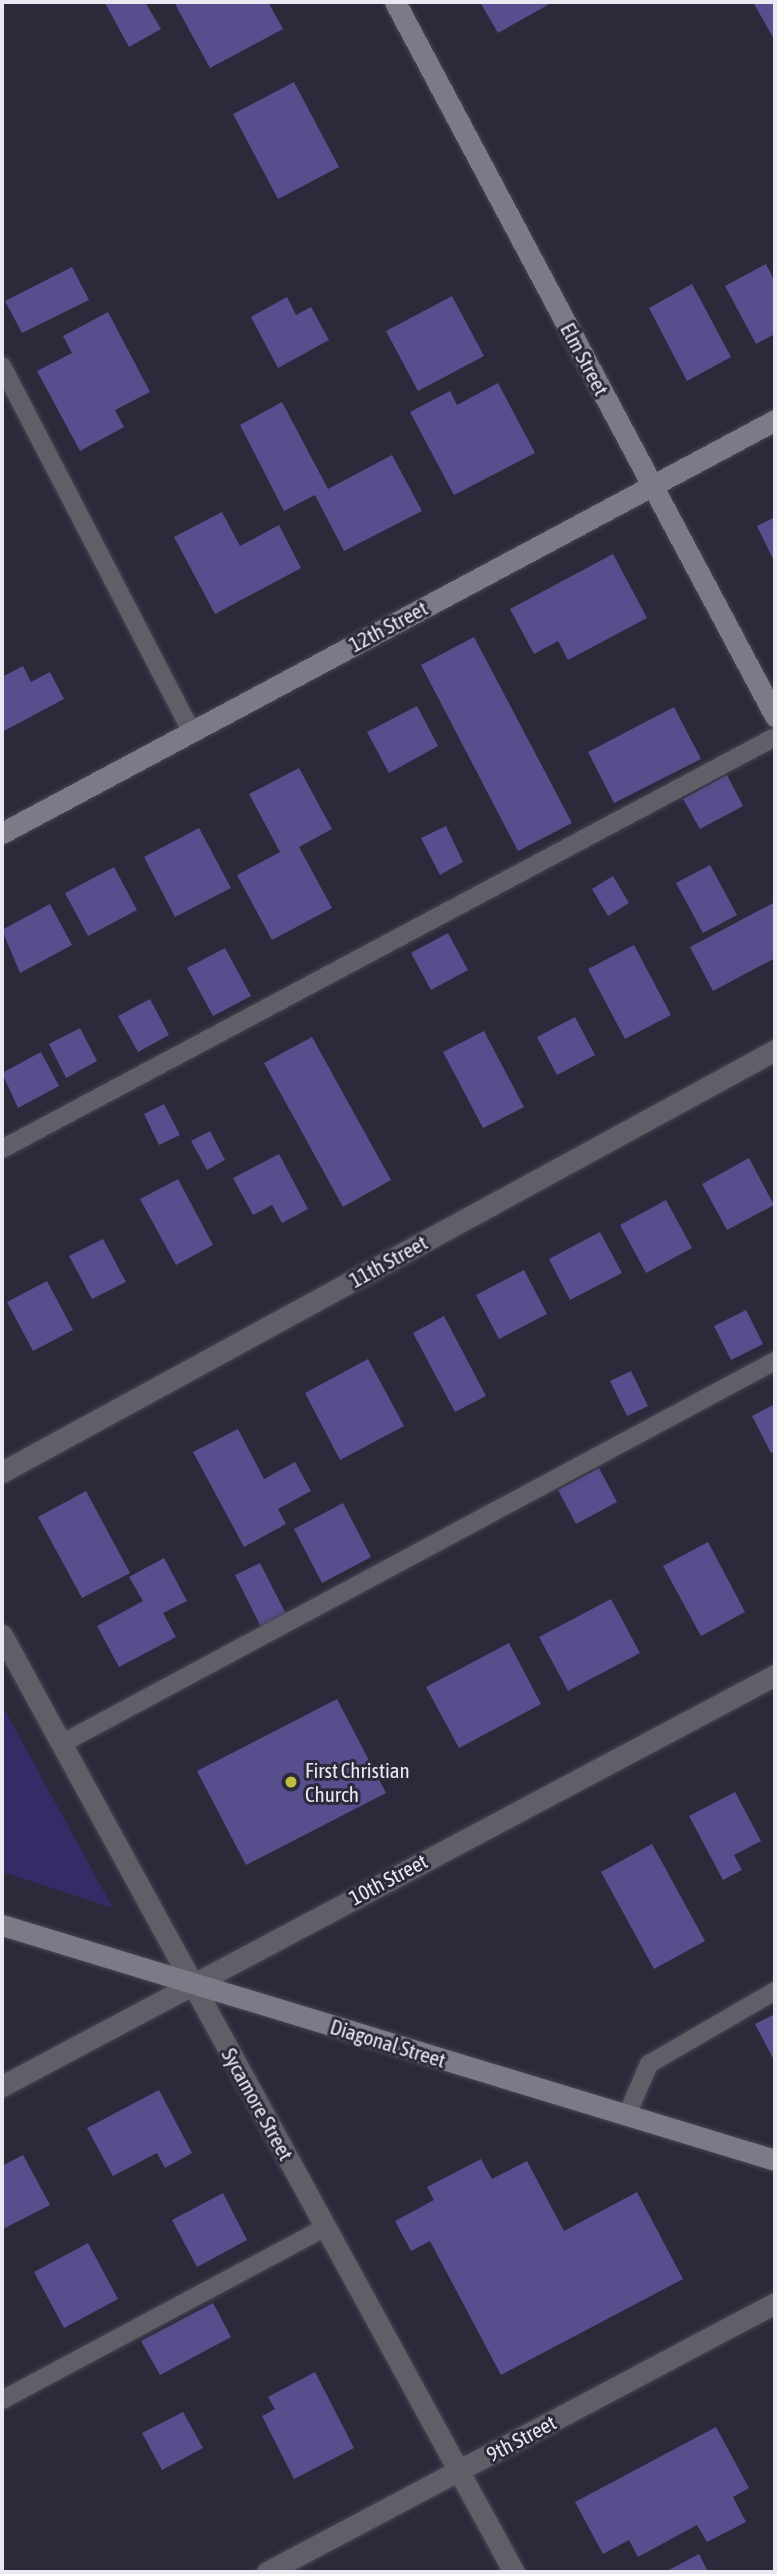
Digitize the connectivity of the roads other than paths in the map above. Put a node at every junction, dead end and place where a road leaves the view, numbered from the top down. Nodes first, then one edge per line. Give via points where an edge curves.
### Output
1 (395, 2) edge
2 (2, 366) edge
3 (775, 420) edge
4 (653, 485) junction
5 (775, 716) edge
6 (191, 731) junction
7 (775, 737) edge
8 (2, 833) edge
9 (775, 1050) edge
10 (2, 1149) edge
11 (775, 1361) edge
12 (2, 1472) edge
13 (2, 1635) edge
14 (775, 1675) edge
15 (61, 1744) junction
16 (2, 1925) edge
17 (191, 1984) junction
18 (775, 1992) edge
19 (2, 2085) edge
20 (627, 2115) junction
21 (775, 2160) edge
22 (326, 2227) junction
23 (775, 2303) edge
24 (2, 2400) edge
25 (460, 2470) junction
26 (267, 2572) edge
27 (514, 2572) edge

1 - 4 main road, Elm Street
2 - 6 lane
3 - 4 main road, 12th Street
4 - 5 main road, Elm Street
4 - 6 main road, 12th Street
6 - 8 main road, 12th Street
7 - 10 lane
9 - 12 street, 11th Street
11 - 15 lane
13 - 15 street, Sycamore Street
14 - 17 street, 10th Street
15 - 17 street, Sycamore Street
16 - 17 main road, Diagonal Street
17 - 19 street, 10th Street
17 - 20 main road, Diagonal Street
17 - 22 street, Sycamore Street
18 - 20 lane via 649,2064
20 - 21 main road, Diagonal Street
22 - 24 lane
22 - 25 street, Sycamore Street
23 - 25 street, 9th Street
25 - 26 street, 9th Street
25 - 27 street, Sycamore Street

